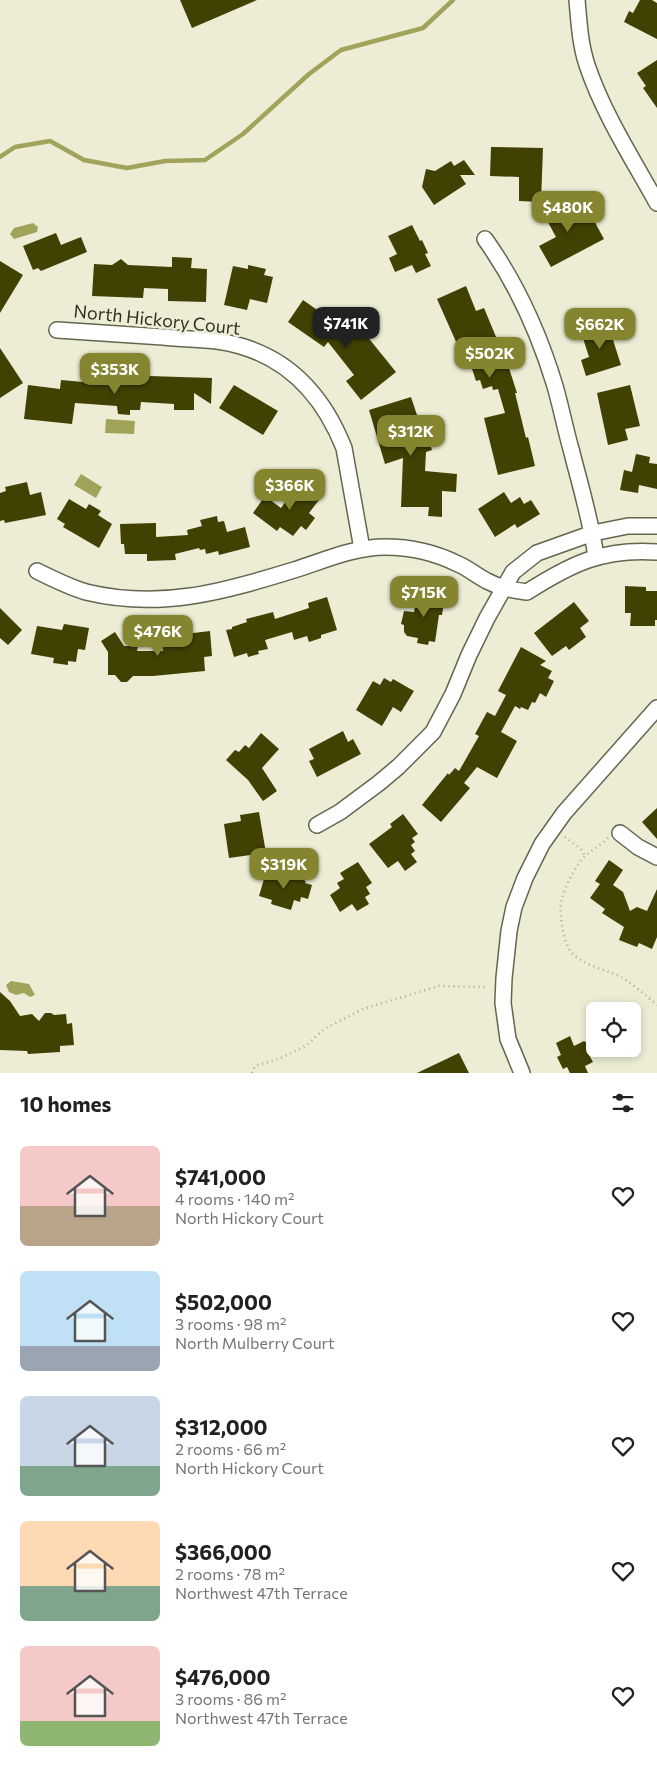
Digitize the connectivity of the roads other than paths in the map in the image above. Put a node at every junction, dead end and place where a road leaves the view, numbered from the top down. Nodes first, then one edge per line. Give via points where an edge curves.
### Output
1 (577, 0) edge
2 (657, 203) edge
3 (485, 239) dead end
4 (57, 330) dead end
5 (657, 526) edge
6 (593, 533) junction
7 (362, 549) junction
8 (657, 552) edge
9 (596, 557) junction
10 (37, 572) dead end
11 (505, 589) junction
12 (657, 708) edge
13 (317, 825) dead end
14 (620, 833) road end
15 (657, 857) edge
16 (522, 1073) edge

1 - 2 street via 586,63 611,120
3 - 6 street via 520,296 544,356
4 - 7 street, North Hickory Court via 217,341 268,356 297,376 320,402 344,448
5 - 6 street via 628,526
6 - 9 street
6 - 11 street via 537,553 513,572
7 - 10 street via 243,586 179,598 145,599 85,592
7 - 11 street via 407,548 426,552 459,564
8 - 9 street via 620,552
9 - 11 street via 576,563 527,592
11 - 13 street via 487,618 433,732 379,783
12 - 16 street via 564,813 542,844 514,907 503,1003 508,1039
14 - 15 street

